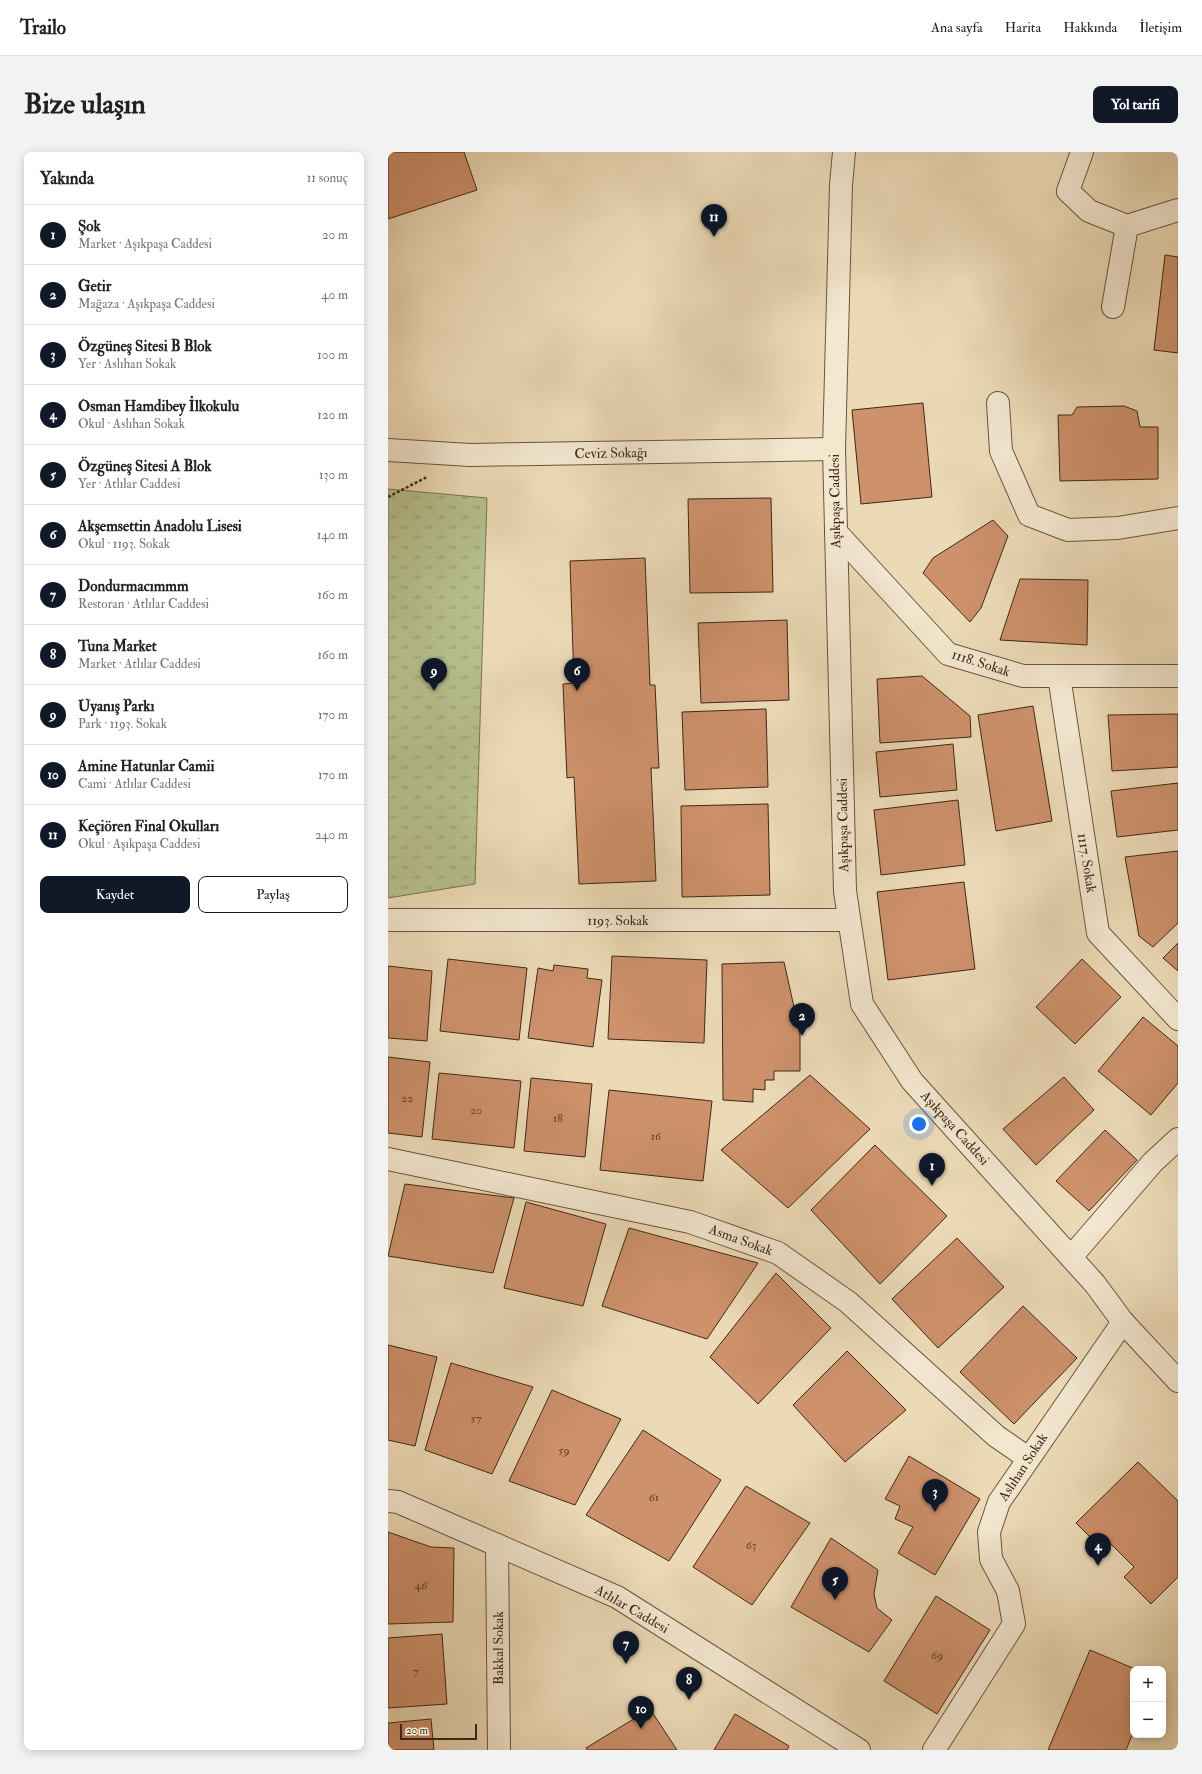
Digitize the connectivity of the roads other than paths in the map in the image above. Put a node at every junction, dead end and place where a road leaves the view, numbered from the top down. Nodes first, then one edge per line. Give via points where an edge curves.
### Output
1 (844, 152) edge
2 (1082, 152) edge
3 (1178, 210) edge
4 (1127, 226) junction
5 (1113, 307) dead end
6 (998, 403) dead end
7 (834, 449) junction
8 (388, 450) edge
9 (1178, 518) edge
10 (836, 532) junction
11 (1059, 676) junction
12 (1178, 676) edge
13 (388, 920) edge
14 (849, 920) junction
15 (1178, 1019) edge
16 (1178, 1139) edge
17 (388, 1159) edge
18 (1071, 1258) junction
19 (1122, 1322) junction
20 (1178, 1381) edge
21 (1028, 1458) junction
22 (388, 1500) edge
23 (497, 1545) junction
24 (499, 1750) edge
25 (859, 1750) edge
26 (934, 1750) edge

1 - 7 street, Aşıkpaşa Caddesi
2 - 4 street via 1068,191 1089,211
3 - 4 street
4 - 5 street
6 - 9 street via 1001,451 1029,515 1068,530 1118,528
7 - 8 street, Ceviz Sokağı via 470,455
7 - 10 street, Aşıkpaşa Caddesi
10 - 11 street, 1118. Sokak via 948,654 1023,676
10 - 14 street, Aşıkpaşa Caddesi via 845,891
11 - 12 street, 1118. Sokak
11 - 15 street, 1117. Sokak via 1098,933
13 - 14 street, 1193. Sokak
14 - 18 street, Aşıkpaşa Caddesi via 862,1004 912,1081
16 - 18 street via 1153,1162
17 - 21 street, Asma Sokak via 690,1222 778,1253 848,1302 996,1436
18 - 19 street, Aşıkpaşa Caddesi via 1095,1284
19 - 20 street, Aşıkpaşa Caddesi
19 - 21 street, Aslıhan Sokak
21 - 26 street, Aslıhan Sokak via 999,1502 989,1532 991,1559 1008,1590 1014,1624
22 - 23 street, Atlılar Caddesi
23 - 24 street, Bakkal Sokak
23 - 25 street, Atlılar Caddesi via 617,1597

